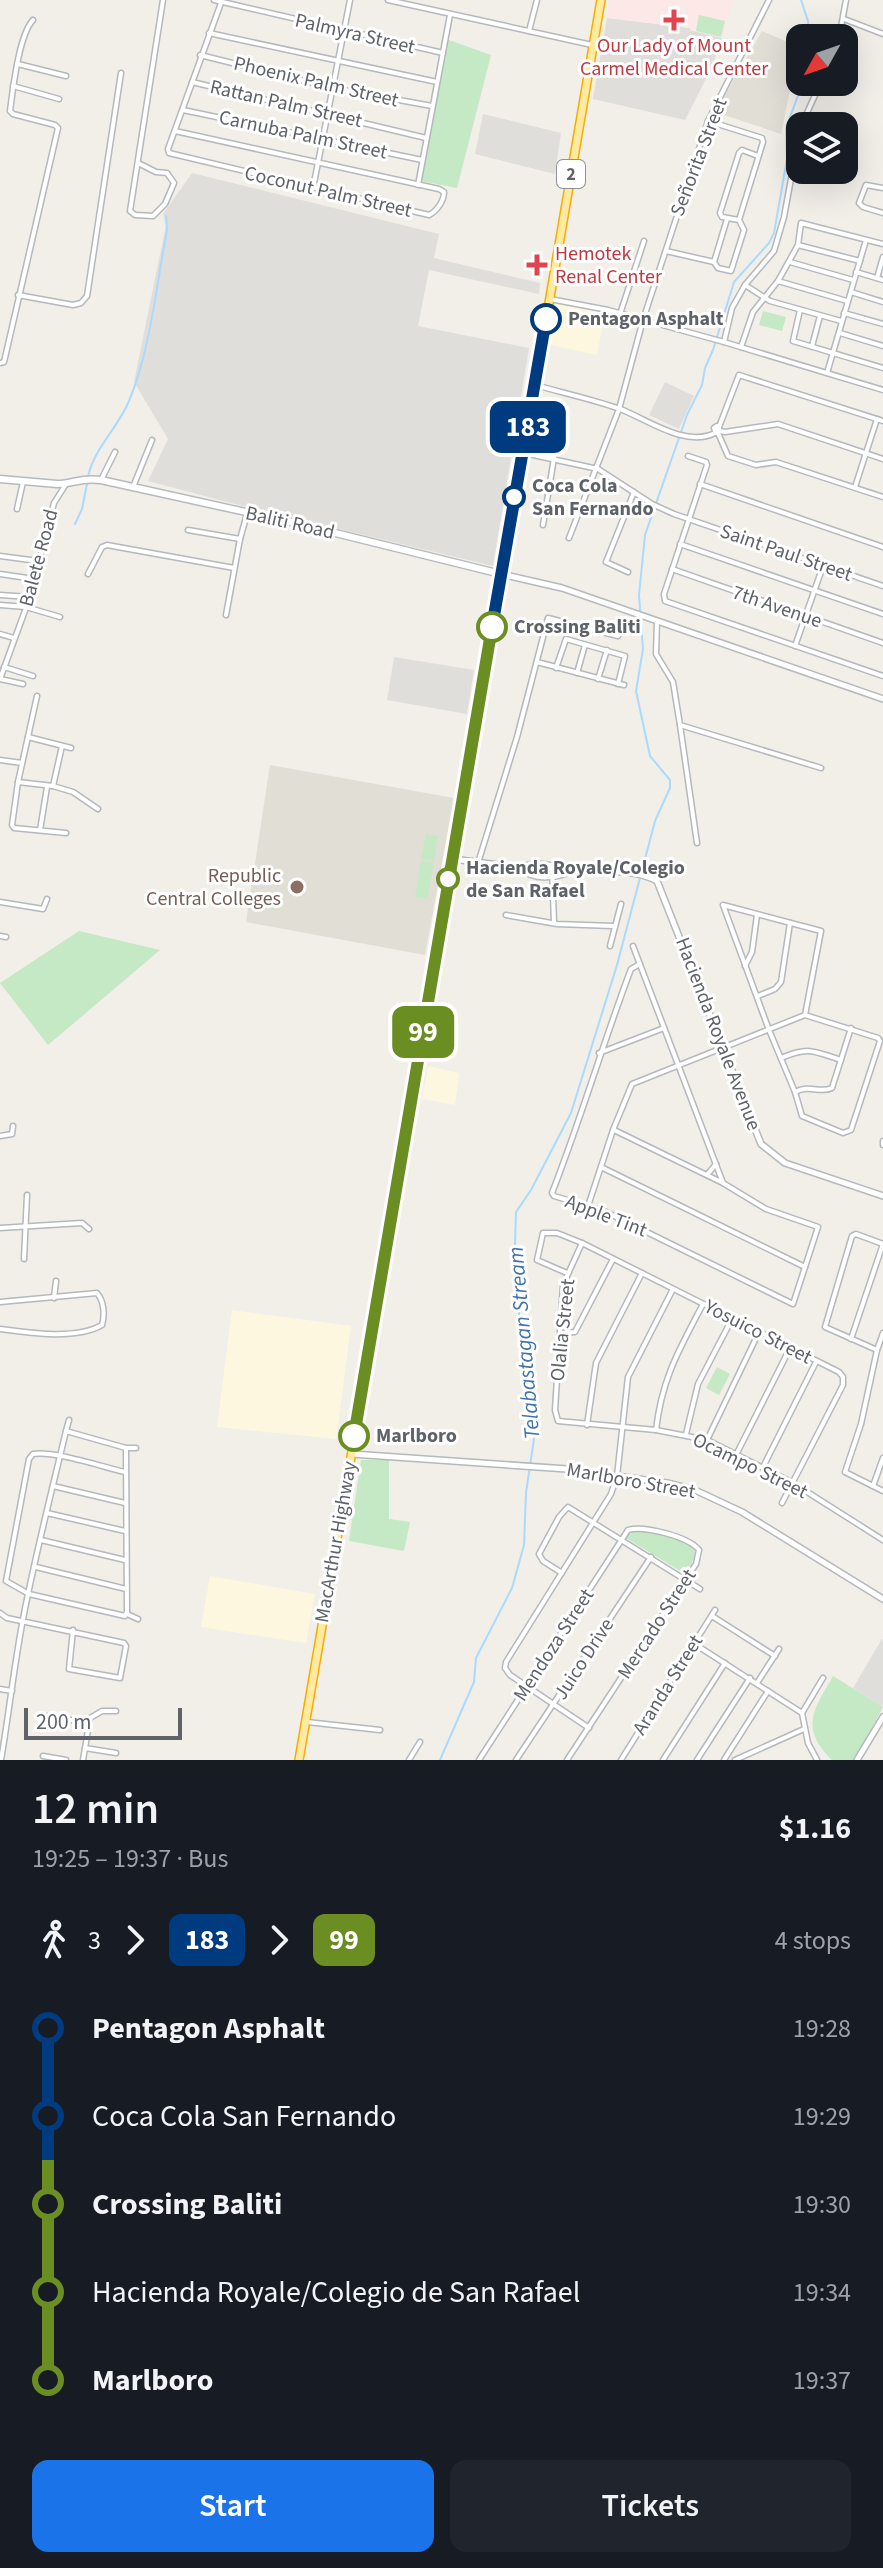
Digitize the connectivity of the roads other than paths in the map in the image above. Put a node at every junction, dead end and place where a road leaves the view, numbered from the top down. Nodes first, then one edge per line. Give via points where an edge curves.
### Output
1 (163, 0) edge
2 (214, 0) edge
3 (350, 0) edge
4 (388, 0) edge
5 (537, 0) edge
6 (601, 0) edge
7 (769, 0) edge
8 (846, 0) edge
9 (221, 3) junction
10 (450, 14) junction
11 (844, 19) junction
12 (33, 20) dead end
13 (843, 24) edge
14 (529, 31) junction
15 (343, 32) junction
16 (209, 33) junction
17 (883, 34) edge
18 (593, 45) junction
19 (443, 53) junction
20 (200, 55) junction
21 (338, 61) junction
22 (18, 64) junction
23 (121, 73) dead end
24 (66, 76) dead end
25 (192, 82) junction
26 (437, 82) junction
27 (13, 86) junction
28 (333, 88) junction
29 (59, 99) dead end
30 (432, 106) junction
31 (183, 110) junction
32 (326, 112) junction
33 (708, 121) junction
34 (175, 131) junction
35 (426, 138) junction
36 (321, 139) junction
37 (758, 156) junction
38 (422, 160) junction
39 (138, 163) junction
40 (317, 163) junction
41 (790, 184) edge
42 (418, 185) junction
43 (313, 188) junction
44 (883, 188) edge
45 (883, 213) edge
46 (727, 219) junction
47 (739, 220) junction
48 (866, 240) junction
49 (644, 241) dead end
50 (883, 244) edge
51 (798, 245) junction
52 (665, 251) junction
53 (883, 257) edge
54 (860, 261) junction
55 (714, 262) junction
56 (790, 262) junction
57 (856, 272) junction
58 (880, 279) edge
59 (853, 280) junction
60 (778, 281) junction
61 (745, 285) junction
62 (850, 292) junction
63 (18, 295) junction
64 (763, 298) junction
65 (549, 299) junction
66 (847, 301) junction
67 (883, 302) edge
68 (800, 310) junction
69 (844, 313) junction
70 (620, 314) junction
71 (820, 316) junction
72 (643, 320) junction
73 (841, 321) junction
74 (883, 324) edge
75 (839, 332) junction
76 (722, 342) junction
77 (812, 346) junction
78 (883, 346) edge
79 (741, 347) junction
80 (833, 353) junction
81 (0, 363) edge
82 (883, 368) edge
83 (827, 373) junction
84 (535, 385) junction
85 (883, 390) edge
86 (619, 409) junction
87 (880, 420) edge
88 (718, 431) junction
89 (152, 440) dead end
90 (115, 452) dead end
91 (523, 453) junction
92 (866, 453) junction
93 (688, 456) dead end
94 (554, 458) junction
95 (883, 459) edge
96 (598, 469) junction
97 (0, 479) edge
98 (101, 480) junction
99 (23, 482) junction
100 (66, 484) junction
101 (700, 484) junction
102 (133, 487) junction
103 (855, 487) junction
104 (634, 492) junction
105 (883, 497) edge
106 (17, 509) dead end
107 (247, 514) junction
108 (688, 520) junction
109 (543, 525) dead end
110 (188, 530) dead end
111 (569, 538) dead end
112 (240, 539) junction
113 (680, 544) junction
114 (883, 547) edge
115 (0, 556) edge
116 (38, 561) junction
117 (823, 566) junction
118 (234, 568) junction
119 (672, 569) junction
120 (628, 572) dead end
121 (0, 574) edge
122 (88, 574) dead end
123 (501, 574) junction
124 (34, 579) junction
125 (883, 586) edge
126 (815, 591) junction
127 (0, 595) edge
128 (30, 597) junction
129 (0, 605) edge
130 (26, 607) junction
131 (883, 614) edge
132 (226, 615) dead end
133 (60, 617) dead end
134 (805, 617) junction
135 (657, 621) junction
136 (0, 634) edge
137 (618, 636) dead end
138 (14, 638) junction
139 (883, 643) edge
140 (585, 644) junction
141 (795, 646) junction
142 (607, 650) junction
143 (537, 662) junction
144 (556, 668) junction
145 (2, 669) edge
146 (577, 673) junction
147 (33, 676) dead end
148 (883, 676) edge
149 (0, 679) edge
150 (598, 679) junction
151 (23, 684) dead end
152 (37, 696) dead end
153 (883, 699) edge
154 (680, 725) junction
155 (28, 737) junction
156 (62, 746) junction
157 (71, 748) dead end
158 (0, 760) edge
159 (22, 763) junction
160 (821, 768) dead end
161 (18, 782) junction
162 (50, 787) junction
163 (98, 809) dead end
164 (40, 830) junction
165 (66, 833) dead end
166 (697, 843) dead end
167 (452, 859) junction
168 (478, 863) junction
169 (552, 866) junction
170 (521, 868) junction
171 (572, 870) junction
172 (551, 876) junction
173 (47, 899) dead end
174 (0, 902) edge
175 (621, 904) dead end
176 (506, 915) dead end
177 (757, 915) junction
178 (554, 923) junction
179 (790, 923) junction
180 (613, 926) junction
181 (610, 946) dead end
182 (633, 946) dead end
183 (640, 964) junction
184 (745, 966) junction
185 (758, 996) junction
186 (805, 1015) junction
187 (664, 1028) junction
188 (851, 1028) junction
189 (769, 1030) junction
190 (722, 1047) junction
191 (599, 1053) junction
192 (781, 1058) junction
193 (841, 1060) junction
194 (677, 1065) junction
195 (795, 1092) junction
196 (13, 1126) dead end
197 (613, 1130) junction
198 (0, 1136) edge
199 (716, 1164) junction
200 (601, 1167) junction
201 (707, 1175) junction
202 (723, 1183) junction
203 (27, 1195) dead end
204 (883, 1196) edge
205 (588, 1206) junction
206 (25, 1225) junction
207 (0, 1228) edge
208 (89, 1229) dead end
209 (582, 1243) junction
210 (883, 1244) edge
211 (24, 1259) dead end
212 (613, 1259) junction
213 (805, 1267) junction
214 (567, 1273) junction
215 (642, 1273) junction
216 (56, 1281) dead end
217 (673, 1289) junction
218 (54, 1298) junction
219 (0, 1302) edge
220 (703, 1304) junction
221 (732, 1319) junction
222 (0, 1329) edge
223 (759, 1332) junction
224 (561, 1333) junction
225 (883, 1336) edge
226 (851, 1339) junction
227 (790, 1348) junction
228 (877, 1350) junction
229 (816, 1362) junction
230 (69, 1420) dead end
231 (558, 1421) joint
232 (587, 1425) junction
233 (622, 1427) junction
234 (656, 1430) junction
235 (66, 1431) junction
236 (686, 1434) junction
237 (707, 1440) junction
238 (126, 1448) junction
239 (136, 1448) dead end
240 (352, 1454) junction
241 (736, 1455) junction
242 (60, 1457) junction
243 (883, 1458) edge
244 (763, 1468) junction
245 (125, 1472) junction
246 (617, 1476) junction
247 (793, 1483) junction
248 (53, 1486) junction
249 (873, 1486) junction
250 (883, 1491) edge
251 (125, 1503) junction
252 (782, 1503) dead end
253 (47, 1513) junction
254 (596, 1522) junction
255 (628, 1530) joint
256 (125, 1531) junction
257 (622, 1539) junction
258 (41, 1540) junction
259 (883, 1540) edge
260 (651, 1557) junction
261 (126, 1560) junction
262 (36, 1567) junction
263 (562, 1573) junction
264 (686, 1580) junction
265 (126, 1589) junction
266 (700, 1589) dead end
267 (29, 1594) junction
268 (883, 1599) edge
269 (0, 1613) edge
270 (127, 1613) junction
271 (138, 1619) dead end
272 (23, 1620) junction
273 (73, 1630) junction
274 (693, 1643) junction
275 (779, 1649) dead end
276 (775, 1656) junction
277 (725, 1663) junction
278 (750, 1678) junction
279 (823, 1678) dead end
280 (757, 1683) junction
281 (528, 1687) junction
282 (0, 1689) edge
283 (769, 1690) junction
284 (12, 1691) junction
285 (554, 1704) junction
286 (116, 1711) dead end
287 (802, 1713) junction
288 (48, 1716) dead end
289 (883, 1717) edge
290 (305, 1721) junction
291 (88, 1723) junction
292 (589, 1728) junction
293 (804, 1729) junction
294 (380, 1730) dead end
295 (420, 1742) dead end
296 (85, 1748) junction
297 (116, 1753) dead end
298 (43, 1756) dead end
299 (1, 1760) edge
300 (66, 1760) edge
301 (83, 1760) edge
302 (299, 1760) edge
303 (409, 1760) edge
304 (479, 1760) edge
305 (516, 1760) edge
306 (567, 1760) edge
307 (621, 1760) edge
308 (663, 1760) edge
309 (697, 1760) edge
310 (724, 1760) edge
311 (735, 1760) edge
312 (817, 1760) edge
313 (857, 1760) edge

1 - 39 street
2 - 9 street, Palmyra Street
3 - 15 street
4 - 10 street
5 - 14 street
6 - 18 highway, MacArthur Highway / 2
7 - 33 street, Señorita Street
8 - 11 street
9 - 15 street, Palmyra Street
9 - 16 street
10 - 14 street
10 - 19 street
11 - 13 street
11 - 17 street
12 - 22 street
14 - 18 street
15 - 19 street, Palmyra Street
15 - 21 street
16 - 20 street
16 - 21 street
18 - 65 highway, MacArthur Highway / 2
19 - 26 street
20 - 25 street
20 - 28 street, Phoenix Palm Street
21 - 26 street
21 - 28 street
22 - 24 street
22 - 27 street
23 - 63 street via 84,301 73,305
25 - 31 street
25 - 32 street, Rattan Palm Street
26 - 30 street
27 - 29 street
27 - 63 street via 11,113 58,128
28 - 30 street, Phoenix Palm Street
28 - 32 street
30 - 35 street
31 - 34 street
31 - 36 street, Carnuba Palm Street
32 - 35 street, Rattan Palm Street
32 - 36 street
33 - 37 street via 762,138
33 - 52 street, Señorita Street
34 - 40 street
34 - 43 street, Coconut Palm Street via 168,149 172,155
35 - 38 street
36 - 38 street, Carnuba Palm Street
36 - 40 street
37 - 46 street via 739,153 720,213
37 - 47 street
38 - 42 street
39 - 39 street via 130,211 153,216 174,183 167,173
40 - 42 street
40 - 43 street
41 - 61 street via 774,251
42 - 43 street, Coconut Palm Street via 444,192 429,215
44 - 45 street via 866,185 859,203
46 - 47 street
46 - 55 street
47 - 55 street via 744,230 731,271
48 - 50 street
48 - 51 street via 802,223
48 - 54 street
49 - 70 street
51 - 54 street
51 - 56 street
52 - 55 street
52 - 72 street, Señorita Street
53 - 58 street
54 - 57 street
56 - 59 street
56 - 60 street
57 - 58 street
57 - 59 street
59 - 62 street
60 - 64 street
60 - 66 street
61 - 64 street
61 - 76 street
62 - 66 street
62 - 67 street
63 - 81 street
64 - 68 street
64 - 79 street
65 - 70 street
65 - 84 highway, MacArthur Highway / 2
66 - 69 street
68 - 71 street
68 - 77 street via 793,339
69 - 73 street
69 - 74 street
70 - 72 street
71 - 73 street
71 - 77 street
72 - 76 street
72 - 86 street, Señorita Street
73 - 75 street
75 - 78 street
75 - 80 street
76 - 79 street
77 - 80 street
79 - 83 street
80 - 82 street
80 - 83 street
83 - 85 street
84 - 86 street
84 - 91 highway, MacArthur Highway / 2
86 - 88 street via 688,436 707,437
86 - 96 street, Señorita Street
87 - 88 street via 739,375
87 - 92 street
88 - 92 street via 778,424
88 - 103 street via 728,456 756,465 776,462
89 - 102 street
90 - 98 street
91 - 94 street, Saint Paul Street
91 - 123 highway, MacArthur Highway / 2
92 - 95 street
92 - 103 street
93 - 101 street via 706,462
94 - 96 street, Saint Paul Street
94 - 109 street
96 - 104 street, Saint Paul Street
96 - 111 street, Señorita Street
97 - 99 main road
98 - 100 main road, Baliti Road via 80,478
98 - 102 main road, Baliti Road
99 - 100 main road
99 - 106 street
100 - 116 street, Balete Road via 54,503
101 - 108 street
101 - 114 street
102 - 107 main road, Baliti Road
103 - 105 street
104 - 108 street, Saint Paul Street
104 - 120 street via 606,562
107 - 112 street
107 - 123 main road, Baliti Road
108 - 113 street
108 - 117 street, Saint Paul Street
110 - 112 street
112 - 118 street
113 - 119 street
113 - 126 street
115 - 116 street
116 - 124 street, Balete Road
117 - 125 street, Saint Paul Street
117 - 126 street
118 - 122 street via 107,545
118 - 132 street
119 - 134 street, 7th Avenue
119 - 141 street via 665,601
121 - 124 street
123 - 135 street via 562,588
123 - 167 highway, MacArthur Highway / 2
124 - 128 street, Balete Road
126 - 131 street
126 - 134 street
127 - 128 street
128 - 130 street, Balete Road
129 - 130 street
130 - 133 street
130 - 138 street, Balete Road
134 - 139 street, 7th Avenue
134 - 141 street
135 - 153 street
135 - 154 street via 656,654 673,682
136 - 138 street
137 - 143 street via 550,617
138 - 145 street, Balete Road
140 - 142 street
140 - 144 street via 564,639
140 - 146 street
141 - 148 street
142 - 150 street
142 - 150 street via 626,656 621,684
143 - 144 street
143 - 168 street
144 - 146 street
145 - 147 street
145 - 149 street, Balete Road
146 - 150 street
149 - 151 street
152 - 155 street
154 - 160 street
154 - 166 street
155 - 156 street
155 - 159 street
156 - 157 street
156 - 162 street
158 - 159 street
159 - 161 street
161 - 162 street
161 - 164 street via 13,827
162 - 163 street via 73,792
162 - 164 street
164 - 165 street
167 - 168 street, Hacienda Royale Avenue
167 - 240 highway, MacArthur Highway / 2
168 - 170 street, Hacienda Royale Avenue
169 - 170 street, Hacienda Royale Avenue
169 - 171 street, Hacienda Royale Avenue
169 - 172 street
170 - 172 street, Hacienda Royale Avenue via 530,876
171 - 172 street, Hacienda Royale Avenue
171 - 190 street, Hacienda Royale Avenue via 637,874 659,882
172 - 178 street
173 - 174 street via 43,909
175 - 180 street
176 - 178 street
177 - 179 street
177 - 184 street via 751,958
177 - 184 street via 722,906
178 - 180 street
179 - 185 street via 781,982
179 - 186 street via 822,934
180 - 181 street
182 - 183 street
183 - 187 street
183 - 191 street, Apple Tint via 631,969
184 - 185 street
185 - 189 street
186 - 188 street
186 - 189 street
187 - 191 street
187 - 194 street
188 - 193 street
188 - 195 street via 880,1041 851,1130 843,1133 805,1118
189 - 190 street
189 - 192 street
190 - 194 street
190 - 204 street, Hacienda Royale Avenue via 757,1135 772,1155
191 - 205 street, Apple Tint via 552,1193
192 - 193 street via 810,1050
192 - 195 street
193 - 195 street via 830,1090 806,1086
194 - 197 street via 632,1084
194 - 199 street
196 - 198 street via 12,1134
197 - 200 street
197 - 201 street
199 - 201 street
199 - 202 street
200 - 205 street
200 - 213 street
201 - 202 street
202 - 213 street via 766,1209 818,1226
203 - 206 street
205 - 213 street, Apple Tint via 791,1305
206 - 207 street
206 - 208 street via 82,1223
206 - 211 street
209 - 212 street, Yosuico Street
209 - 214 street, Olalia Street
209 - 214 street, Yosuico Street via 543,1233 537,1260
210 - 226 street
210 - 226 street via 852,1236 825,1327
212 - 215 street, Yosuico Street
212 - 224 street via 575,1332
214 - 224 street, Olalia Street
215 - 217 street, Yosuico Street
215 - 232 street via 596,1363
216 - 218 street
217 - 220 street, Yosuico Street
217 - 233 street via 628,1377
218 - 219 street
218 - 222 street via 97,1293 102,1325 72,1333
220 - 221 street, Yosuico Street
220 - 234 street via 665,1379
221 - 223 street, Yosuico Street
221 - 236 street via 698,1384
223 - 227 street, Yosuico Street
223 - 237 street
224 - 231 street, Olalia Street
225 - 228 street
226 - 228 street
227 - 229 street, Yosuico Street
227 - 241 street
228 - 249 street via 845,1472
229 - 244 street
229 - 247 street, Yosuico Street via 839,1372 844,1381
230 - 235 street
231 - 232 street, Ocampo Street
232 - 233 street, Ocampo Street
233 - 234 street, Ocampo Street
233 - 246 street
234 - 236 street, Ocampo Street
235 - 238 street
235 - 242 street
236 - 237 street, Ocampo Street
237 - 241 street, Ocampo Street
238 - 239 street
238 - 245 street
240 - 246 street, Marlboro Street
240 - 290 highway, MacArthur Highway / 2
241 - 244 street, Ocampo Street
242 - 245 street
242 - 248 street
242 - 267 street via 37,1452 29,1459 5,1578
243 - 249 street
244 - 247 street, Ocampo Street
245 - 251 street
246 - 254 street
246 - 268 street, Marlboro Street via 710,1496
247 - 252 street, Yosuico Street
247 - 259 street, Ocampo Street
248 - 251 street
248 - 253 street
249 - 250 street
251 - 256 street
253 - 256 street
253 - 258 street
254 - 257 street
254 - 263 street
254 - 263 street via 570,1508 563,1511 539,1554
255 - 257 street, Mendoza Street
255 - 264 street, Mercado Street via 650,1530 696,1546 699,1555
256 - 261 street
257 - 260 street
257 - 281 street, Mendoza Street
258 - 261 street
258 - 262 street
260 - 264 street
260 - 285 street, Juico Drive
261 - 265 street
262 - 265 street
262 - 267 street
263 - 281 street via 506,1662 508,1672
264 - 266 street
264 - 292 street, Mercado Street
265 - 270 street
267 - 270 street
267 - 272 street
269 - 272 street
270 - 271 street
272 - 273 street
272 - 284 street
273 - 273 street via 126,1644 120,1678 69,1669
274 - 276 street, Aranda Street via 713,1613
274 - 277 street
274 - 307 street, Aranda Street
275 - 276 street
276 - 280 street
277 - 278 street
277 - 308 street
278 - 280 street
278 - 309 street
279 - 287 street
280 - 283 street
281 - 285 street
281 - 304 street, Mendoza Street
282 - 284 street
283 - 287 street
283 - 310 street
284 - 299 street
285 - 292 street
285 - 305 street, Juico Drive
286 - 291 street via 97,1713
287 - 293 street
288 - 291 street
289 - 313 street
290 - 294 street
290 - 302 highway, MacArthur Highway / 2
291 - 296 street
292 - 306 street, Mercado Street
293 - 311 street
293 - 312 street
295 - 303 street
296 - 297 street
296 - 301 street
298 - 300 street

